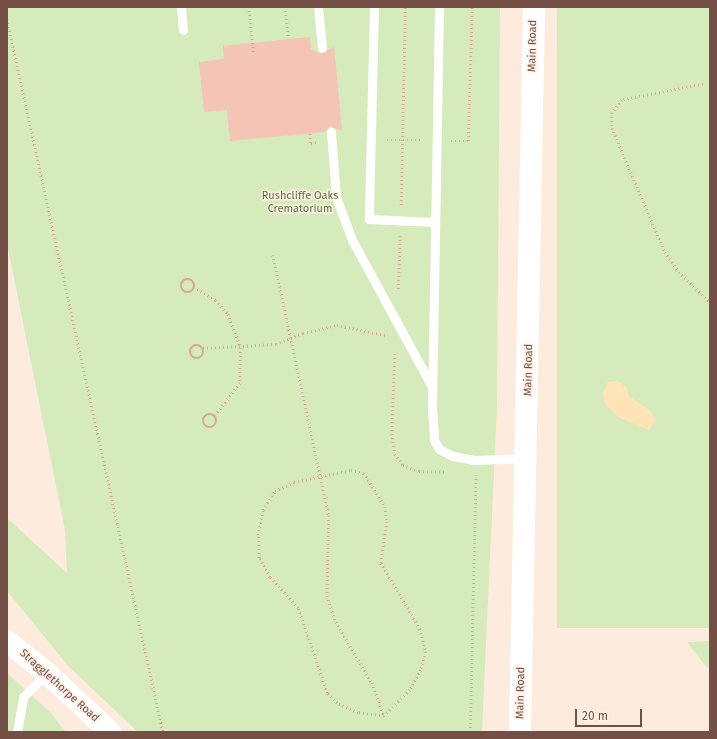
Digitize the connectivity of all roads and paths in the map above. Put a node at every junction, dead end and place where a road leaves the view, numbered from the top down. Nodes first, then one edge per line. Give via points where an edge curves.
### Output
1 (181, 7) edge
2 (248, 7) edge
3 (284, 7) edge
4 (318, 7) edge
5 (374, 7) edge
6 (439, 7) edge
7 (534, 7) edge
8 (7, 19) edge
9 (182, 30) dead end
10 (289, 39) dead end
11 (322, 48) dead end
12 (254, 55) dead end
13 (704, 84) dead end
14 (331, 132) dead end
15 (434, 222) junction
16 (273, 256) dead end
17 (194, 287) junction
18 (710, 302) edge
19 (388, 336) dead end
20 (291, 337) junction
21 (203, 348) junction
22 (241, 348) junction
23 (432, 388) junction
24 (215, 416) junction
25 (527, 458) junction
26 (322, 476) junction
27 (7, 641) edge
28 (48, 673) junction
29 (384, 716) junction
30 (17, 732) edge
31 (110, 732) edge
32 (163, 732) edge
33 (520, 732) edge

1 - 9 lane
2 - 12 path
3 - 10 path
4 - 11 lane
5 - 15 lane via 369,219
6 - 15 lane
7 - 25 street, Main Road
8 - 32 path
13 - 18 path via 622,100 612,113 612,128 665,252 679,272
14 - 23 lane via 336,197 352,240
15 - 23 lane
16 - 20 path
17 - 17 path via 186,293 181,288 189,279
17 - 22 path via 216,300 228,314
19 - 20 path via 337,325
20 - 22 path via 276,344
20 - 26 path
21 - 21 path via 200,358 192,357 194,345
21 - 22 path
22 - 24 path via 240,383
23 - 25 lane via 434,440 439,449 474,460
24 - 24 path via 216,424 205,426 204,418
25 - 33 street, Main Road
26 - 29 path via 330,544 325,570 327,596 336,622 372,683
26 - 29 path via 351,470 364,473 374,485 385,507 387,522 381,563 420,629 426,652 422,670 407,694
26 - 29 path via 294,482 275,491 263,510 258,535 259,558 270,577 298,608 327,693 337,703 358,713
27 - 28 street, Stragglethorpe Road
28 - 30 lane via 23,697
28 - 31 street, Stragglethorpe Road

